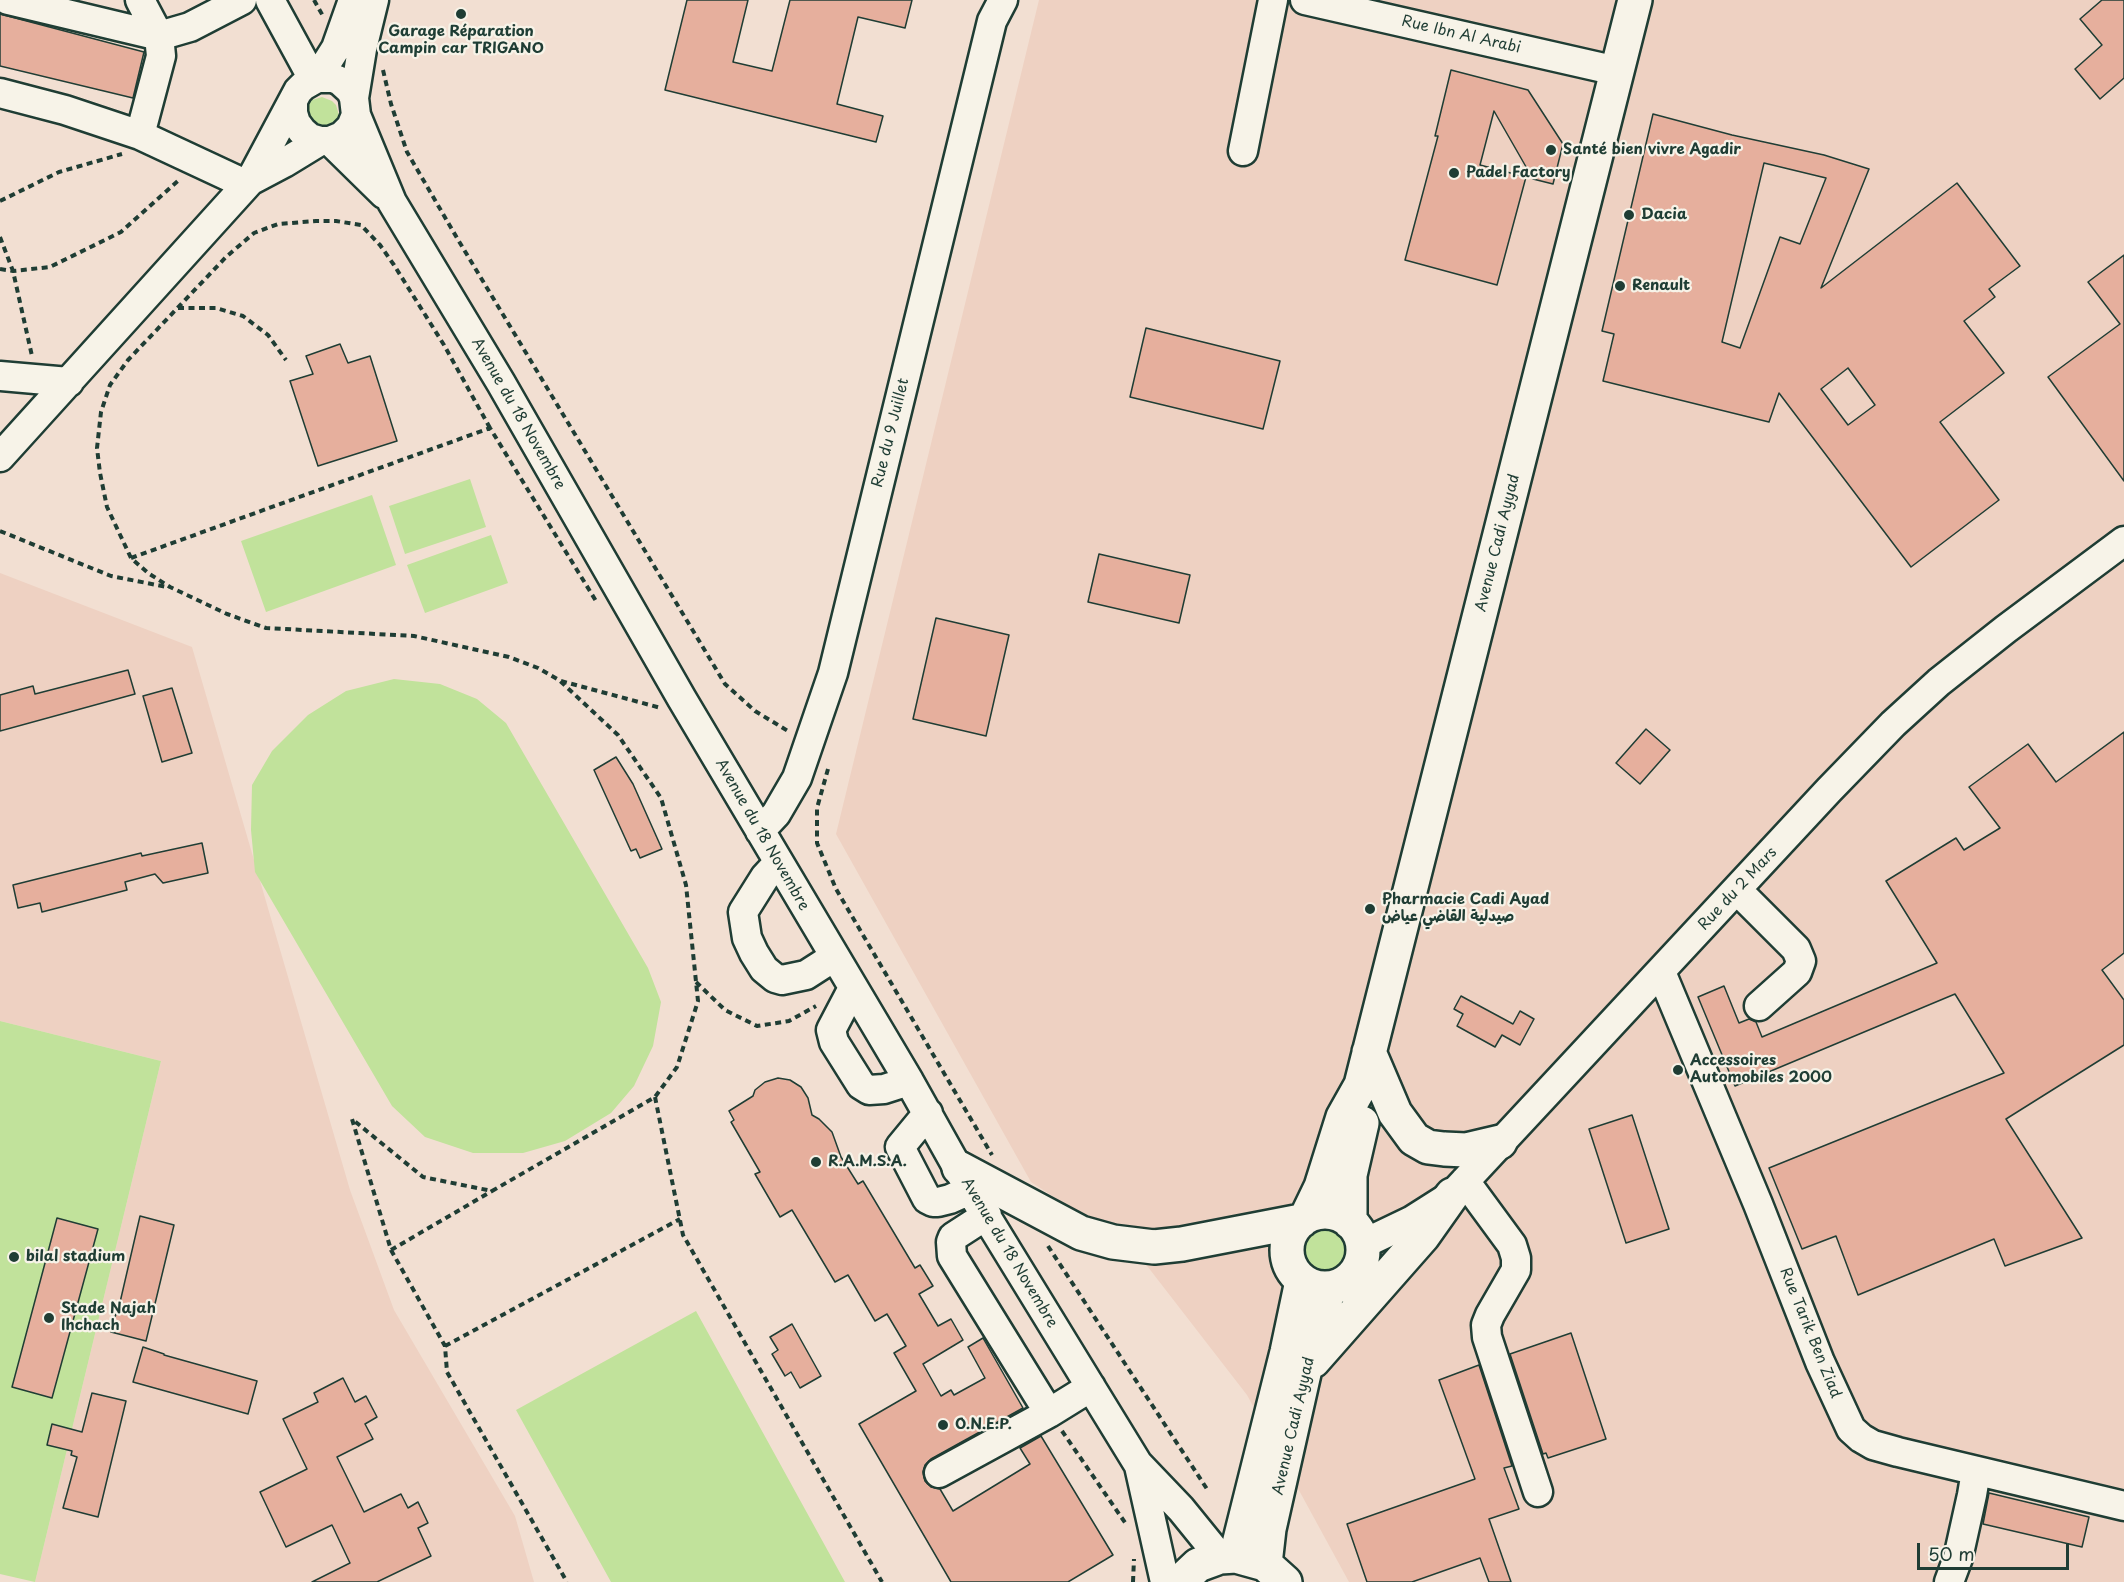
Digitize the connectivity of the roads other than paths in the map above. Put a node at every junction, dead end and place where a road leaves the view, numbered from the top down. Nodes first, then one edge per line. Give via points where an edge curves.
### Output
1 (8, 0) edge
2 (140, 0) edge
3 (242, 0) edge
4 (270, 0) edge
5 (353, 0) edge
6 (374, 0) edge
7 (1273, 0) edge
8 (1305, 0) edge
9 (1635, 0) edge
10 (995, 7) edge
11 (159, 36) junction
12 (350, 45) junction
13 (1617, 70) junction
14 (315, 79) junction
15 (0, 93) edge
16 (293, 102) junction
17 (355, 106) junction
18 (325, 141) junction
19 (133, 144) junction
20 (1243, 151) dead end
21 (248, 182) junction
22 (392, 202) junction
23 (0, 376) edge
24 (69, 382) junction
25 (0, 457) edge
26 (2124, 541) edge
27 (760, 831) junction
28 (778, 863) junction
29 (1737, 890) junction
30 (834, 957) junction
31 (1661, 972) junction
32 (853, 988) junction
33 (1759, 1006) dead end
34 (1369, 1052) junction
35 (909, 1081) junction
36 (1361, 1085) junction
37 (928, 1113) junction
38 (1500, 1142) junction
39 (965, 1179) junction
40 (1459, 1188) junction
41 (987, 1215) junction
42 (1304, 1218) junction
43 (1357, 1233) junction
44 (1316, 1284) junction
45 (1305, 1369) junction
46 (1090, 1387) junction
47 (1049, 1413) junction
48 (1138, 1464) junction
49 (1976, 1471) junction
50 (939, 1473) dead end
51 (1538, 1492) dead end
52 (2124, 1506) edge
53 (1252, 1565) edge
54 (1165, 1582) edge
55 (1180, 1582) edge
56 (1949, 1582) edge

1 - 11 street
2 - 11 street
3 - 11 street via 190,27
4 - 14 street
5 - 12 street
6 - 12 street
7 - 20 street
8 - 13 street, Rue Ibn Al Arabi
9 - 13 main road, Avenue Cadi Ayyad
10 - 27 street, Rue du 9 Juillet via 833,673 787,798
11 - 19 street via 161,56
12 - 14 street via 336,48
12 - 17 street
13 - 34 main road, Avenue Cadi Ayyad
14 - 16 street via 298,91
14 - 17 street via 340,81 351,91
15 - 19 street via 65,110
16 - 18 street via 296,123 302,131 310,138
16 - 21 street
17 - 18 street via 347,132
17 - 22 street, Avenue du 18 Novembre
18 - 21 street
18 - 22 street, Avenue du 18 Novembre
19 - 21 street via 200,161
21 - 24 street
22 - 27 street, Avenue du 18 Novembre
23 - 24 street
24 - 25 street
26 - 29 street, Rue du 2 Mars via 1939,682 1845,773
27 - 28 street, Avenue du 18 Novembre
28 - 30 street, Avenue du 18 Novembre
28 - 30 street via 743,912 754,953 765,969 782,980 806,975
29 - 31 street, Rue du 2 Mars
29 - 33 street via 1796,950 1801,961 1797,972
30 - 32 street, Avenue du 18 Novembre
31 - 38 street, Rue du 2 Mars
31 - 49 street, Rue Tarik Ben Ziad via 1851,1429 1874,1445
32 - 35 street, Avenue du 18 Novembre
32 - 35 street via 831,1030 834,1042 861,1085 869,1090
34 - 36 main road, Avenue Cadi Ayyad
34 - 38 main road via 1395,1113 1414,1139 1428,1147 1466,1150
35 - 37 street, Avenue du 18 Novembre
36 - 42 main road, Avenue Cadi Ayyad via 1343,1117 1321,1187
36 - 43 main road, Avenue Cadi Ayyad via 1362,1121 1350,1175
37 - 39 street, Avenue du 18 Novembre
37 - 39 street via 900,1147 927,1199 950,1199
38 - 40 street, Rue du 2 Mars
39 - 41 street, Avenue du 18 Novembre
39 - 42 main road via 1081,1233 1154,1247
40 - 43 street, Rue du 2 Mars via 1411,1221
40 - 45 main road via 1423,1236
40 - 51 street via 1512,1245 1516,1258 1516,1270 1490,1314 1486,1337
41 - 46 street, Avenue du 18 Novembre
41 - 47 street via 952,1237 952,1256
42 - 43 main road via 1318,1212 1341,1215
42 - 44 main road via 1292,1231 1287,1244 1288,1258 1293,1270
43 - 44 main road via 1362,1259 1356,1273 1344,1284
44 - 45 main road, Avenue Cadi Ayyad
44 - 53 main road, Avenue Cadi Ayyad via 1287,1352
45 - 53 main road, Avenue Cadi Ayyad via 1269,1529
46 - 47 street
46 - 48 street, Avenue du 18 Novembre
47 - 50 street
48 - 53 street, Avenue du 18 Novembre via 1181,1509
48 - 54 street, Avenue du 18 Novembre
49 - 52 street, Rue Tarik Ben Ziad
49 - 56 street via 1958,1558
53 - 55 main road via 1198,1565

